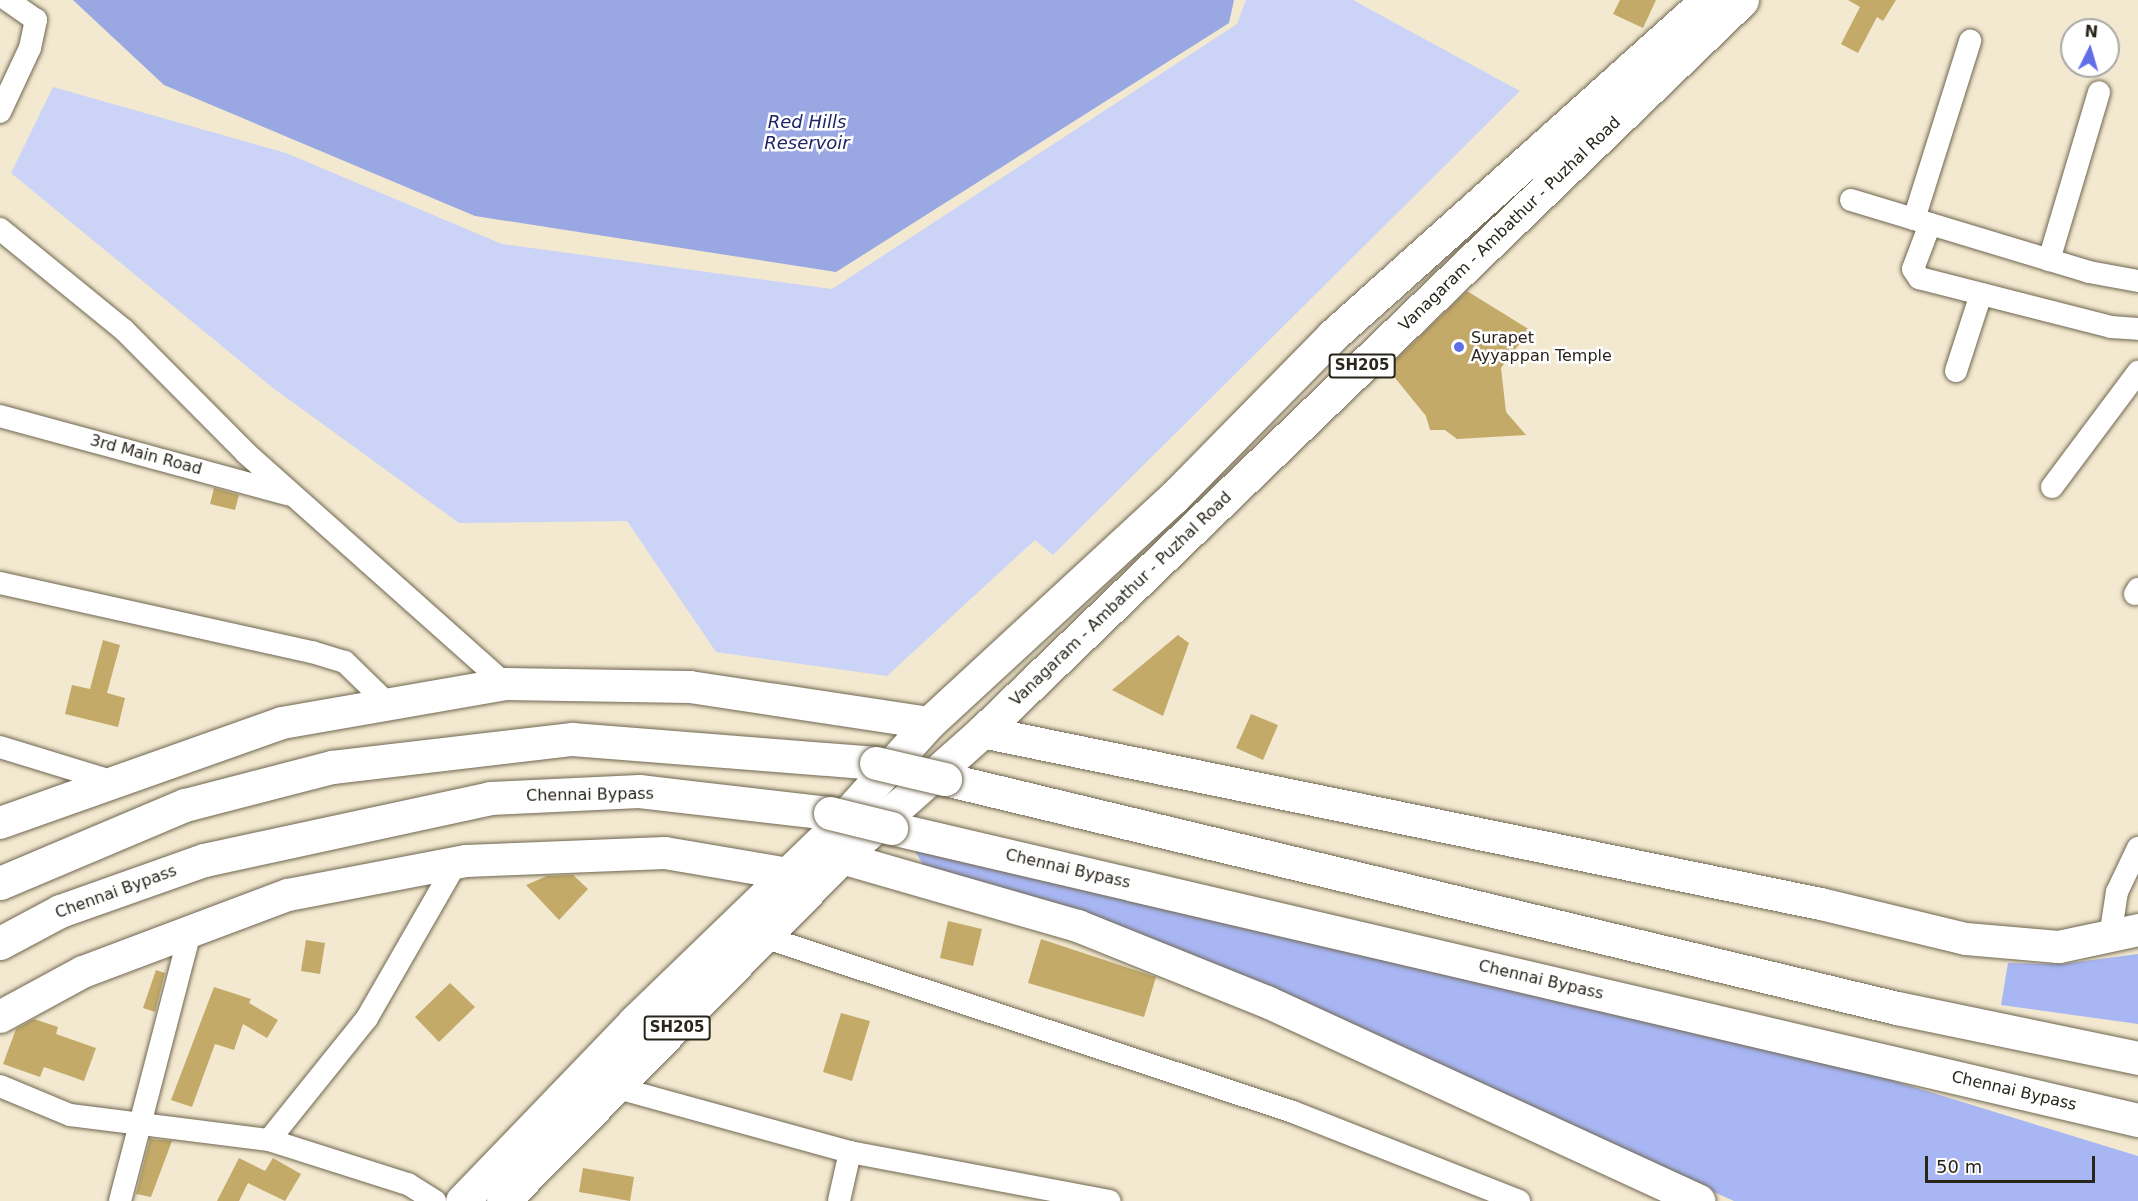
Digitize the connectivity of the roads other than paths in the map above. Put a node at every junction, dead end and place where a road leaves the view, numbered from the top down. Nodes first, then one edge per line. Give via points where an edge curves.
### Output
1 (7, 0) edge
2 (1707, 0) edge
3 (1742, 0) edge
4 (1970, 41) dead end
5 (2099, 92) dead end
6 (0, 112) edge
7 (1851, 200) dead end
8 (1922, 221) junction
9 (0, 229) edge
10 (1425, 252) junction
11 (2049, 260) junction
12 (1451, 281) junction
13 (2138, 281) edge
14 (1981, 294) junction
15 (2138, 329) edge
16 (1956, 371) dead end
17 (2138, 372) edge
18 (0, 416) edge
19 (2052, 487) dead end
20 (293, 495) junction
21 (0, 583) edge
22 (506, 684) junction
23 (388, 704) junction
24 (929, 723) junction
25 (982, 732) junction
26 (0, 747) edge
27 (111, 781) junction
28 (0, 823) edge
29 (2138, 848) edge
30 (842, 858) junction
31 (456, 863) junction
32 (805, 876) junction
33 (0, 883) edge
34 (190, 932) junction
35 (2124, 934) edge
36 (764, 938) junction
37 (0, 943) edge
38 (0, 1017) edge
39 (2138, 1058) edge
40 (0, 1086) edge
41 (614, 1086) junction
42 (2138, 1120) edge
43 (141, 1121) junction
44 (269, 1140) junction
45 (850, 1152) junction
46 (1078, 1198) edge
47 (120, 1201) edge
48 (435, 1201) edge
49 (462, 1201) edge
50 (503, 1201) edge
51 (839, 1201) edge
52 (1109, 1201) edge
53 (1519, 1201) edge
54 (1699, 1201) edge

1 - 6 street via 36,20 30,48
2 - 10 main road
3 - 12 main road, Vanagaram - Ambathur - Puzhal Road / SH205
4 - 8 street
5 - 11 street
7 - 8 street
8 - 11 street
8 - 14 street via 1913,269 1919,278
9 - 20 street via 124,330
10 - 12 main road
10 - 24 main road
11 - 13 street
12 - 25 main road, Vanagaram - Ambathur - Puzhal Road / SH205
14 - 15 street
14 - 16 street
17 - 19 street
18 - 20 street, 3rd Main Road
20 - 22 street
21 - 23 street via 345,662
22 - 23 street
22 - 24 street via 690,687
23 - 27 street via 282,723
24 - 32 main road
25 - 30 main road, Vanagaram - Ambathur - Puzhal Road / SH205
25 - 35 street via 1821,904 1966,939 2059,947
26 - 27 street
27 - 28 street
29 - 35 street via 2117,892
30 - 32 main road, Vanagaram - Ambathur - Puzhal Road / SH205
30 - 54 street via 1078,926 1267,1002
31 - 32 street via 666,853
31 - 34 street via 288,895
31 - 44 street via 367,1018
32 - 36 main road, Vanagaram - Ambathur - Puzhal Road / SH205
32 - 49 main road via 634,1022
33 - 39 main road, bridge via 185,805 332,767 572,738 862,760 1897,1008
34 - 38 street via 83,972
34 - 43 street
36 - 41 main road, Vanagaram - Ambathur - Puzhal Road / SH205
36 - 53 street via 1293,1112
37 - 42 main road, Chennai Bypass, bridge via 60,911 204,860 489,798 639,791 830,813
40 - 43 street via 70,1115
41 - 45 street
41 - 50 main road, Vanagaram - Ambathur - Puzhal Road / SH205
43 - 44 street
43 - 47 street
44 - 48 street via 408,1184
45 - 46 street
45 - 51 street
46 - 52 street

